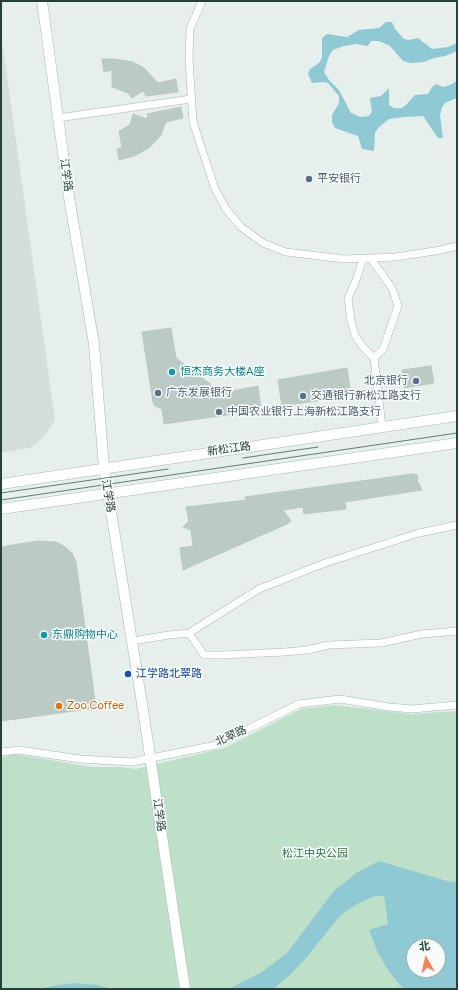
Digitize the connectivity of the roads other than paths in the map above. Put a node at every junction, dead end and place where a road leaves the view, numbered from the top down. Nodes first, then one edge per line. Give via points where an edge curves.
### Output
1 (42, 1) edge
2 (202, 1) edge
3 (191, 99) junction
4 (58, 118) junction
5 (457, 246) edge
6 (366, 259) junction
7 (374, 358) junction
8 (457, 416) edge
9 (382, 427) junction
10 (457, 443) edge
11 (104, 468) junction
12 (1, 484) edge
13 (108, 493) junction
14 (1, 509) edge
15 (457, 525) edge
16 (457, 631) edge
17 (189, 633) junction
18 (132, 641) junction
19 (457, 706) edge
20 (1, 752) edge
21 (151, 758) junction
22 (185, 989) edge

1 - 4 main road, 江学路
2 - 3 street via 190,29
3 - 4 street
3 - 6 street via 193,122 215,189 240,227 263,243 286,252
4 - 11 main road, 江学路 via 94,344
5 - 6 street via 396,257
6 - 7 street via 348,298 355,334
6 - 7 street via 392,288 398,306 383,349
7 - 9 street
8 - 9 main road, 新松江路
9 - 11 main road, 新松江路
10 - 13 main road
11 - 12 main road, 新松江路
11 - 13 main road, 江学路
13 - 14 main road
13 - 18 main road, 江学路
15 - 17 street via 419,532 325,563 259,589
16 - 17 street via 422,634 382,643 329,645 307,650 224,656 204,655
17 - 18 street
18 - 21 main road, 江学路
19 - 21 street, 北翠路 via 412,709 340,699 299,704 216,744
20 - 21 street, 北翠路 via 19,750 80,759 132,762
21 - 22 main road, 江学路

